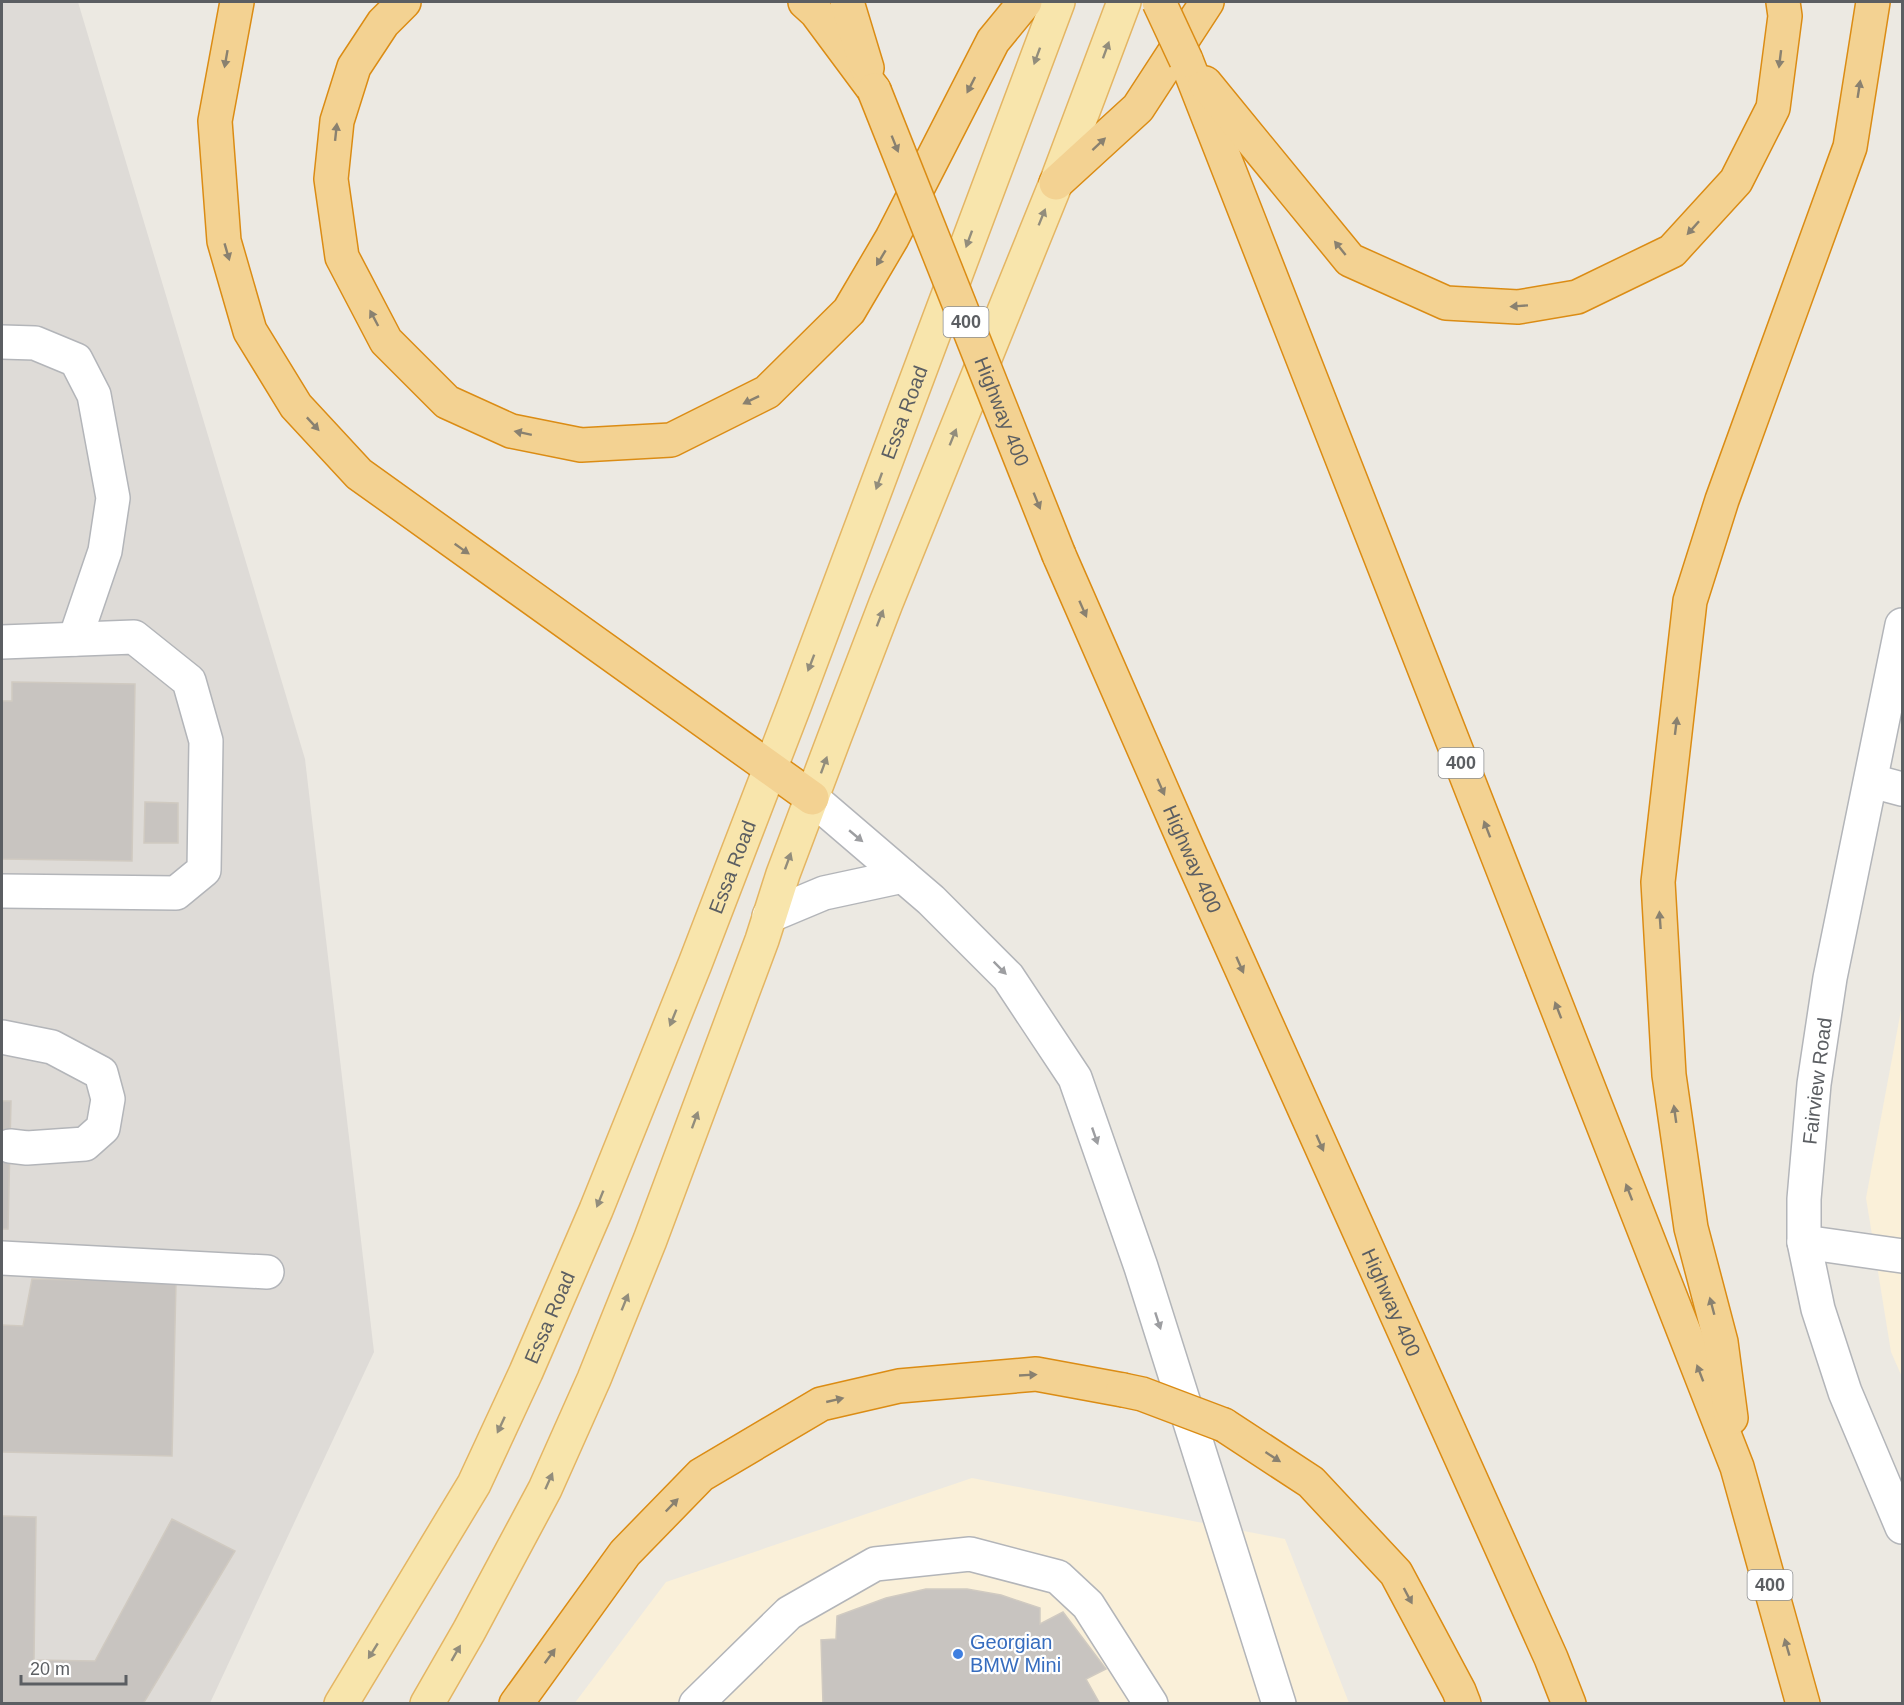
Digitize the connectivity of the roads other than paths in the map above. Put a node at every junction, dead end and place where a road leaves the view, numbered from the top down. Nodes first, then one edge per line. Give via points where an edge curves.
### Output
1 (237, 2) edge
2 (404, 2) edge
3 (805, 2) edge
4 (847, 2) edge
5 (1026, 2) edge
6 (1058, 2) edge
7 (1124, 2) edge
8 (1159, 2) edge
9 (1208, 2) edge
10 (1783, 2) edge
11 (1873, 2) edge
12 (1186, 60) junction
13 (874, 90) junction
14 (1056, 183) junction
15 (2, 342) edge
16 (1902, 625) edge
17 (75, 639) junction
18 (2, 642) edge
19 (770, 768) junction
20 (1887, 785) edge
21 (812, 798) junction
22 (903, 876) junction
23 (2, 891) edge
24 (769, 916) junction
25 (2, 1037) edge
26 (10, 1146) dead end
27 (1804, 1242) junction
28 (1902, 1256) edge
29 (2, 1258) edge
30 (267, 1272) dead end
31 (1737, 1467) junction
32 (1902, 1527) edge
33 (341, 1704) edge
34 (427, 1704) edge
35 (516, 1704) edge
36 (696, 1704) edge
37 (1151, 1704) edge
38 (1279, 1704) edge
39 (1464, 1704) edge
40 (1569, 1704) edge
41 (1803, 1704) edge

1 -> 19 highway via 216,121 224,241 250,331 296,406 359,474
5 -> 2 highway via 993,41 892,238 849,311 767,393 671,440 580,446 511,431 447,402 386,341 342,257 332,179 337,121 354,67 383,23
3 - 13 highway
4 - 13 highway, Highway 400 / 400
6 -> 19 main road, Essa Road
14 -> 7 main road
8 - 12 highway, 400, bridge
14 -> 9 highway via 1138,108
10 -> 12 highway via 1785,16 1773,108 1736,181 1672,251 1577,297 1518,307 1446,303 1350,260
31 -> 11 highway via 1721,1342 1691,1228 1670,1075 1658,882 1690,601 1725,490 1850,147
31 -> 12 highway, 400
13 -> 40 highway, Highway 400 / 400, bridge via 1059,555
21 -> 14 main road via 885,603
15 - 17 street via 35,343 76,360 94,395 113,498 105,551
16 - 20 street, Fairview Road
17 - 18 street
17 - 23 street via 134,637 189,681 206,741 204,870 176,893
19 - 21 highway
19 -> 33 main road, Essa Road via 699,954 526,1372 474,1484
20 - 27 street, Fairview Road via 1830,978 1814,1084
21 -> 22 street
24 -> 21 main road
22 - 24 street via 824,893
22 -> 38 street via 1008,977 1075,1078 1141,1267
34 -> 24 main road via 545,1489 590,1389 650,1240
25 - 26 street via 52,1047 101,1073 108,1099 103,1128 85,1144
27 - 28 street
27 - 32 street, Fairview Road via 1818,1309 1845,1392
29 - 30 street
41 -> 31 highway, 400
35 -> 39 highway, bridge via 625,1553 701,1475 821,1404 899,1386 1036,1374 1142,1394 1224,1425 1311,1482 1396,1573
36 - 37 street via 789,1613 875,1564 970,1554 1058,1577 1088,1605

